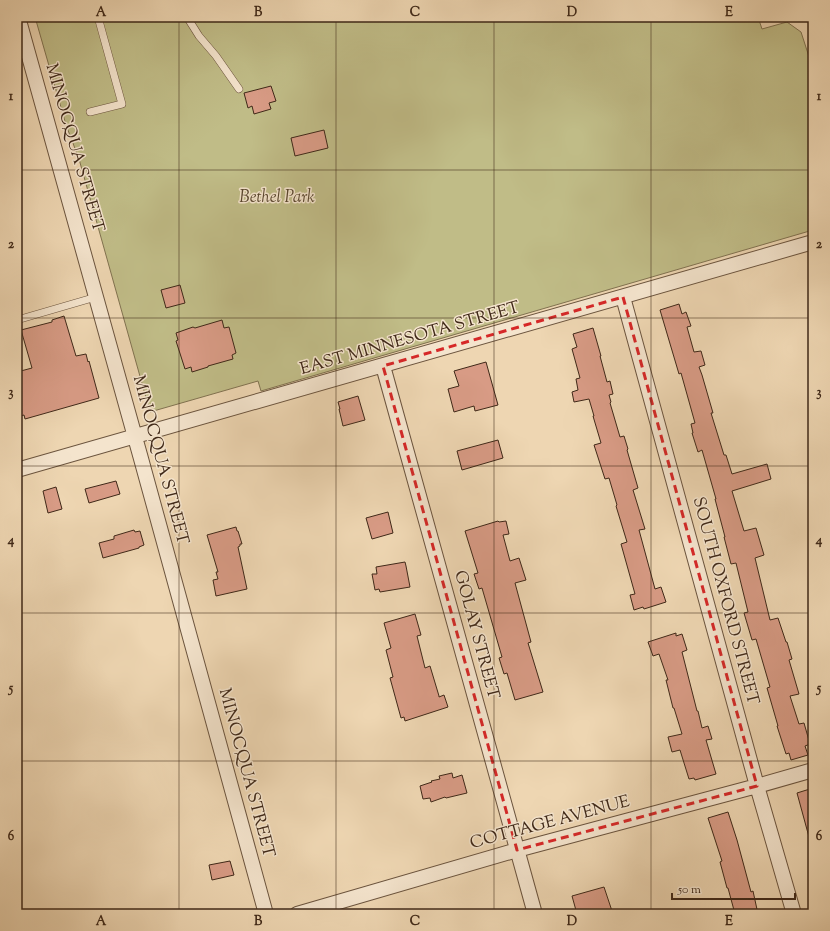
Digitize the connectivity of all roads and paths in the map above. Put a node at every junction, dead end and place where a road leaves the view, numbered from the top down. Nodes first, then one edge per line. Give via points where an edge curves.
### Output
1 (18, 17) edge
2 (98, 17) edge
3 (187, 17) edge
4 (239, 89) dead end
5 (90, 112) dead end
6 (813, 242) edge
7 (623, 296) junction
8 (96, 297) junction
9 (17, 320) edge
10 (383, 366) junction
11 (135, 436) junction
12 (17, 470) edge
13 (813, 770) edge
14 (757, 786) junction
15 (517, 850) junction
16 (266, 914) edge
17 (297, 914) edge
18 (535, 914) edge
19 (794, 914) edge

1 - 8 street, MINOCQUA STREET
2 - 5 lane via 122,104
3 - 4 lane
6 - 7 street, EAST MINNESOTA STREET
7 - 10 street, EAST MINNESOTA STREET
7 - 14 street, SOUTH OXFORD STREET
8 - 9 lane
8 - 11 street, MINOCQUA STREET
10 - 11 street, EAST MINNESOTA STREET
10 - 15 street, GOLAY STREET
11 - 12 street, EAST MINNESOTA STREET
11 - 16 street, MINOCQUA STREET
13 - 14 street, COTTAGE AVENUE
14 - 15 street, COTTAGE AVENUE
14 - 19 street, SOUTH OXFORD STREET
15 - 17 street, COTTAGE AVENUE
15 - 18 street, GOLAY STREET

